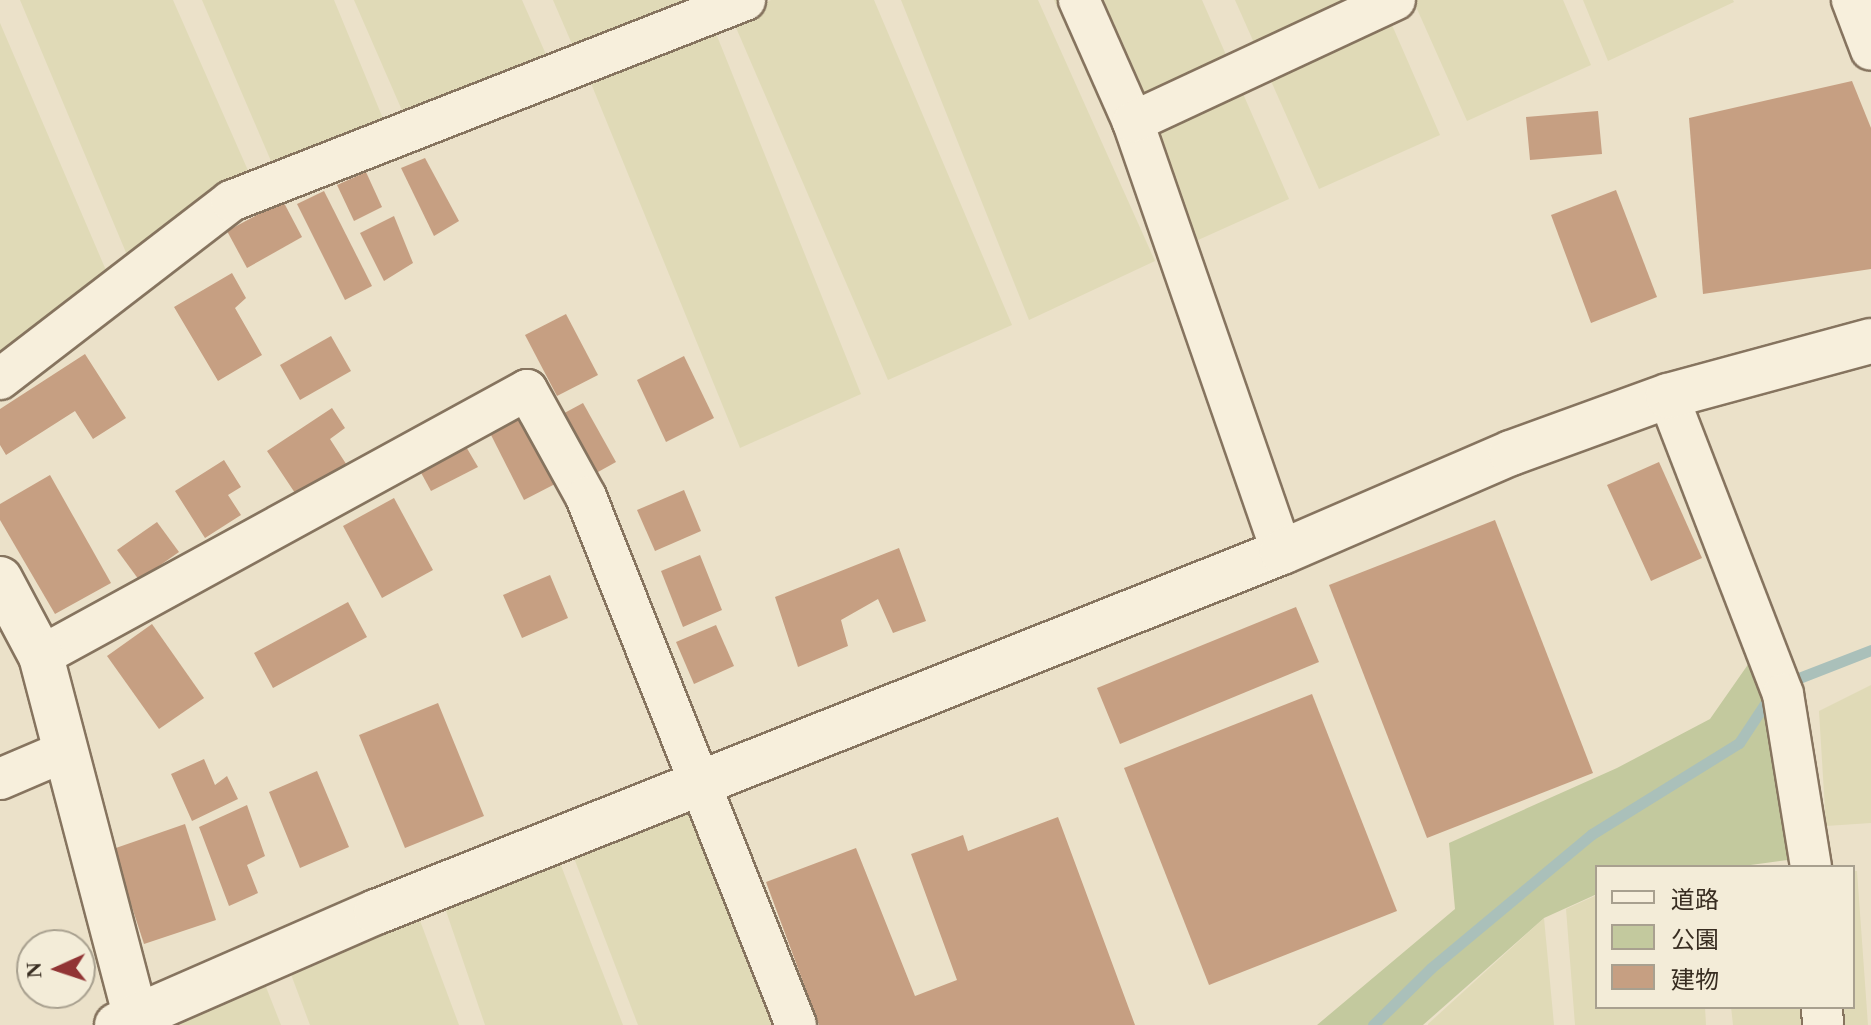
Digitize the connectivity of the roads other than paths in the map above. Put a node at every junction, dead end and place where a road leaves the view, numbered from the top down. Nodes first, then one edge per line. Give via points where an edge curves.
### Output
1 (745, 0) edge
2 (1079, 0) edge
3 (1395, 0) edge
4 (1852, 0) edge
5 (1871, 50) edge
6 (1133, 122) junction
7 (1871, 341) edge
8 (0, 379) edge
9 (1668, 396) junction
10 (1282, 552) junction
11 (0, 579) edge
12 (41, 656) junction
13 (63, 752) junction
14 (0, 779) edge
15 (701, 785) junction
16 (1811, 865) edge
17 (131, 1023) edge
18 (796, 1025) edge

1 - 8 street via 231,201
2 - 6 street
3 - 6 street
4 - 5 street
6 - 10 street
7 - 9 street
9 - 10 street via 1511,453
9 - 16 street via 1783,694
10 - 15 street
11 - 12 street
12 - 13 street
12 - 15 street via 527,390 586,497
13 - 14 street
13 - 17 street
15 - 17 street via 376,912
15 - 18 street

